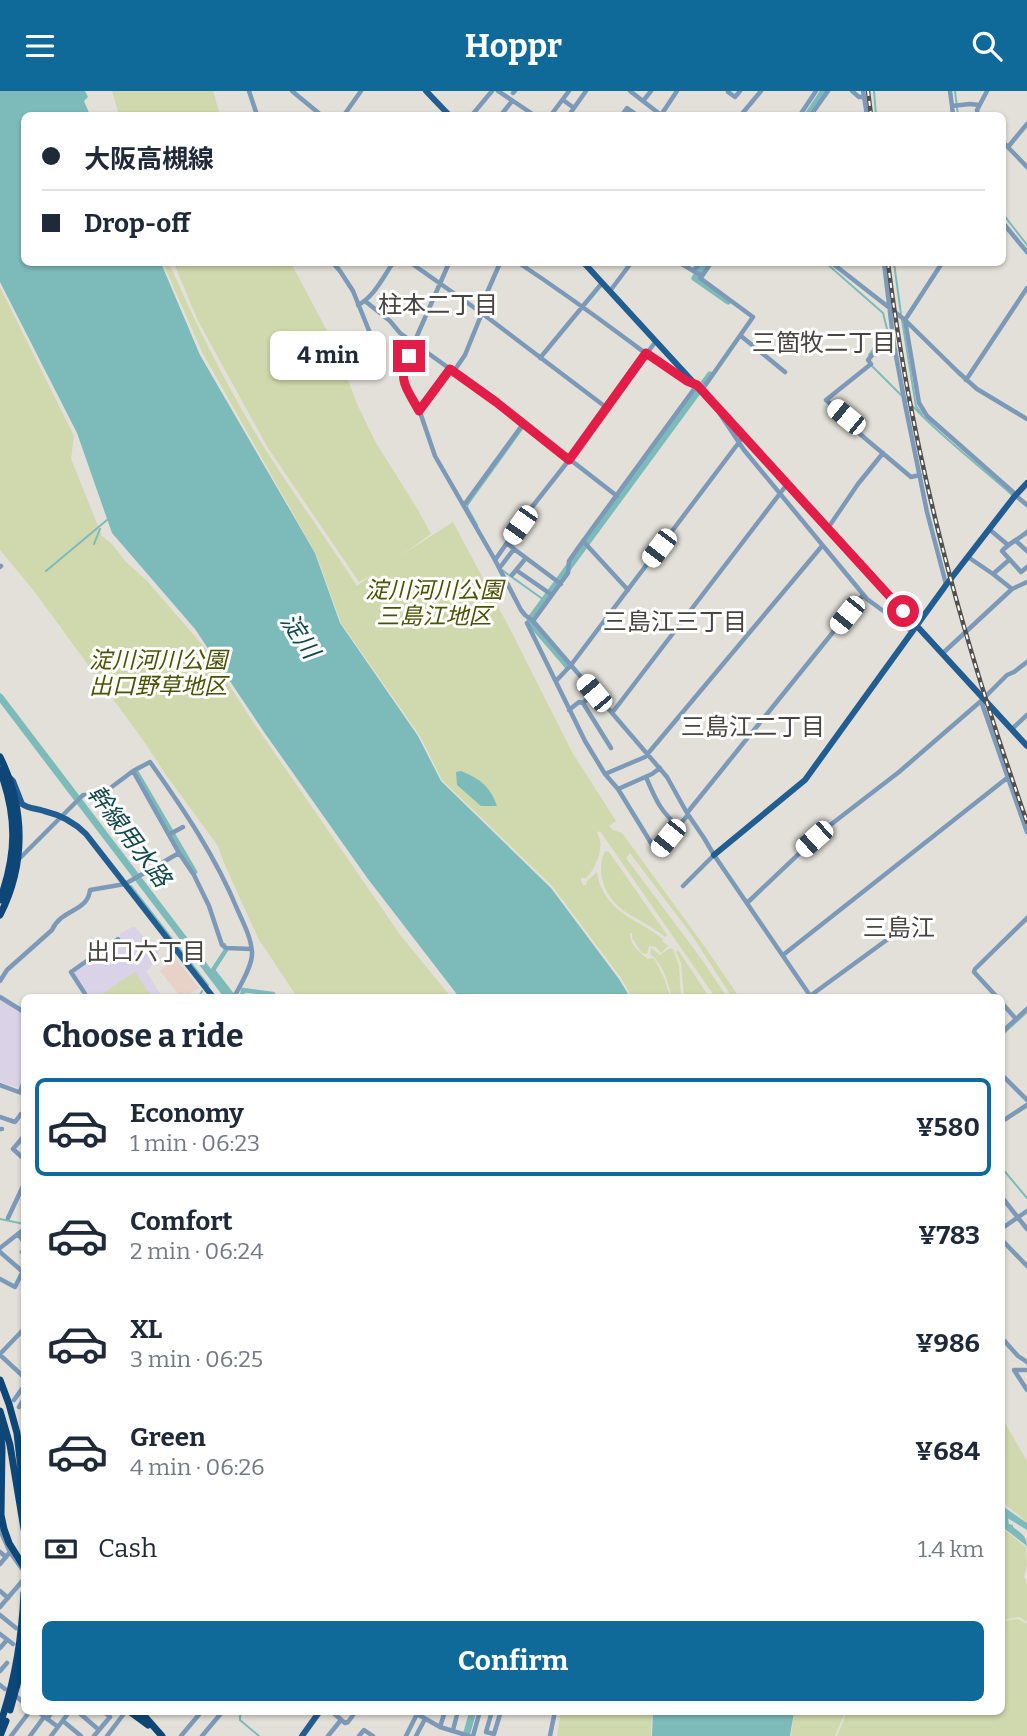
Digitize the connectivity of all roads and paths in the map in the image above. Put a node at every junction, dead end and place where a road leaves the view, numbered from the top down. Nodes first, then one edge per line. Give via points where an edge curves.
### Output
1 (249, 91) edge
2 (292, 91) edge
3 (361, 91) edge
4 (426, 91) edge
5 (492, 91) edge
6 (498, 91) edge
7 (569, 91) edge
8 (586, 91) edge
9 (630, 91) edge
10 (651, 91) edge
11 (677, 91) edge
12 (729, 91) edge
13 (740, 91) edge
14 (761, 91) edge
15 (816, 91) edge
16 (828, 91) edge
17 (852, 91) edge
18 (950, 91) edge
19 (987, 91) edge
20 (864, 94) edge
21 (563, 100) junction
22 (512, 101) junction
23 (643, 101) junction
24 (953, 105) junction
25 (979, 106) junction
26 (574, 108) junction
27 (256, 112) edge
28 (316, 112) edge
29 (346, 112) edge
30 (446, 112) edge
31 (474, 112) edge
32 (503, 112) edge
33 (529, 112) edge
34 (553, 112) edge
35 (571, 112) edge
36 (657, 112) edge
37 (663, 112) edge
38 (744, 112) edge
39 (802, 112) edge
40 (813, 112) edge
41 (867, 112) edge
42 (953, 112) edge
43 (976, 112) edge
44 (1027, 124) edge
45 (1006, 146) edge
46 (1008, 148) junction
47 (1027, 167) edge
48 (1006, 227) edge
49 (1027, 252) edge
50 (336, 266) edge
51 (344, 266) edge
52 (391, 266) edge
53 (415, 266) edge
54 (448, 266) edge
55 (499, 266) edge
56 (523, 266) edge
57 (587, 266) edge
58 (629, 266) edge
59 (686, 266) edge
60 (697, 266) edge
61 (709, 266) edge
62 (836, 266) edge
63 (884, 266) edge
64 (940, 266) edge
65 (694, 270) junction
66 (340, 271) junction
67 (702, 275) junction
68 (602, 282) junction
69 (440, 284) junction
70 (1027, 288) edge
71 (610, 291) junction
72 (365, 302) junction
73 (358, 305) junction
74 (583, 307) junction
75 (890, 309) junction
76 (481, 312) junction
77 (905, 320) junction
78 (892, 334) junction
79 (741, 336) junction
80 (656, 340) junction
81 (416, 342) junction
82 (376, 348) dead end
83 (646, 353) junction
84 (540, 358) junction
85 (452, 370) junction
86 (785, 372) dead end
87 (966, 380) junction
88 (699, 388) junction
89 (607, 408) junction
90 (419, 411) junction
91 (1027, 419) edge
92 (523, 424) junction
93 (741, 440) junction
94 (883, 453) junction
95 (569, 460) junction
96 (920, 475) junction
97 (1027, 482) edge
98 (788, 483) junction
99 (780, 494) junction
100 (617, 496) junction
101 (1015, 496) junction
102 (1027, 505) edge
103 (464, 506) junction
104 (828, 528) junction
105 (989, 529) junction
106 (1027, 532) edge
107 (583, 541) junction
108 (1016, 541) junction
109 (507, 543) junction
110 (1008, 545) junction
111 (822, 546) junction
112 (514, 549) junction
113 (1027, 551) edge
114 (968, 557) junction
115 (526, 558) junction
116 (1009, 559) junction
117 (495, 560) junction
118 (501, 566) dead end
119 (1027, 568) edge
120 (516, 570) junction
121 (993, 574) junction
122 (512, 575) dead end
123 (1027, 582) edge
124 (561, 584) junction
125 (946, 585) junction
126 (1012, 589) junction
127 (628, 590) junction
128 (552, 595) junction
129 (863, 595) junction
130 (530, 622) junction
131 (917, 626) junction
132 (912, 632) junction
133 (943, 653) junction
134 (1027, 662) edge
135 (570, 665) junction
136 (556, 681) junction
137 (594, 693) junction
138 (983, 699) junction
139 (583, 703) junction
140 (569, 710) junction
141 (612, 713) junction
142 (1027, 715) edge
143 (1012, 729) junction
144 (1027, 745) edge
145 (611, 748) dead end
146 (647, 754) junction
147 (0, 757) edge
148 (660, 768) junction
149 (0, 770) edge
150 (133, 771) junction
151 (606, 773) junction
152 (646, 777) junction
153 (10, 778) junction
154 (1007, 778) junction
155 (618, 789) junction
156 (47, 811) junction
157 (688, 814) junction
158 (61, 816) junction
159 (19, 823) junction
160 (678, 826) junction
161 (183, 827) dead end
162 (1027, 832) edge
163 (170, 834) junction
164 (180, 853) junction
165 (714, 855) junction
166 (18, 859) junction
167 (128, 883) junction
168 (683, 886) dead end
169 (0, 899) edge
170 (747, 903) junction
171 (0, 915) edge
172 (1026, 920) edge
173 (118, 939) dead end
174 (888, 939) dead end
175 (251, 949) junction
176 (783, 955) junction
177 (0, 981) edge
178 (85, 994) edge
179 (211, 994) edge
180 (235, 994) edge
181 (809, 994) edge
182 (815, 994) edge
183 (994, 994) edge
184 (0, 997) edge
185 (1005, 1007) edge
186 (1027, 1009) edge
187 (21, 1010) edge
188 (1016, 1019) junction
189 (1005, 1030) edge
190 (1005, 1078) edge
191 (0, 1085) edge
192 (21, 1093) edge
193 (1027, 1103) edge
194 (21, 1115) edge
195 (0, 1117) edge
196 (1005, 1119) edge
197 (21, 1140) edge
198 (21, 1156) edge
199 (21, 1192) edge
200 (1005, 1201) edge
201 (1027, 1212) edge
202 (1018, 1217) junction
203 (8, 1218) dead end
204 (1005, 1226) edge
205 (1027, 1229) edge
206 (21, 1232) edge
207 (18, 1234) junction
208 (21, 1238) edge
209 (1005, 1243) edge
210 (0, 1250) edge
211 (1027, 1266) edge
212 (21, 1269) edge
213 (21, 1277) edge
214 (0, 1279) edge
215 (21, 1332) edge
216 (18, 1336) junction
217 (21, 1339) edge
218 (1005, 1341) edge
219 (14, 1342) dead end
220 (1, 1355) edge
221 (1027, 1362) edge
222 (1027, 1370) edge
223 (21, 1374) edge
224 (0, 1380) edge
225 (1027, 1390) edge
226 (21, 1391) edge
227 (14, 1400) dead end
228 (21, 1403) edge
229 (19, 1406) dead end
230 (0, 1411) edge
231 (0, 1428) edge
232 (17, 1433) junction
233 (21, 1443) edge
234 (21, 1468) edge
235 (0, 1502) edge
236 (21, 1511) edge
237 (0, 1530) edge
238 (0, 1552) edge
239 (8, 1554) junction
240 (21, 1563) edge
241 (0, 1564) edge
242 (21, 1568) edge
243 (21, 1583) edge
244 (0, 1591) edge
245 (8, 1598) junction
246 (1, 1605) edge
247 (0, 1615) edge
248 (16, 1627) dead end
249 (0, 1634) edge
250 (21, 1638) edge
251 (7, 1640) junction
252 (13, 1644) dead end
253 (0, 1648) edge
254 (21, 1661) edge
255 (7, 1663) dead end
256 (0, 1671) edge
257 (0, 1685) edge
258 (5, 1689) dead end
259 (27, 1715) edge
260 (42, 1715) edge
261 (49, 1715) edge
262 (67, 1715) edge
263 (82, 1715) edge
264 (108, 1715) edge
265 (126, 1715) edge
266 (135, 1715) edge
267 (144, 1715) edge
268 (199, 1715) edge
269 (220, 1715) edge
270 (317, 1715) edge
271 (335, 1715) edge
272 (353, 1715) edge
273 (416, 1715) edge
274 (420, 1715) edge
275 (444, 1715) edge
276 (457, 1715) edge
277 (479, 1715) edge
278 (491, 1715) edge
279 (500, 1715) edge
280 (554, 1715) edge
281 (46, 1718) junction
282 (425, 1719) junction
283 (341, 1720) junction
284 (63, 1721) junction
285 (0, 1724) edge
286 (150, 1726) junction
287 (58, 1727) junction
288 (440, 1727) junction
289 (99, 1730) junction
290 (451, 1730) junction
291 (160, 1735) edge
292 (494, 1735) edge
293 (0, 1736) edge
294 (11, 1736) edge
295 (30, 1736) edge
296 (51, 1736) edge
297 (81, 1736) edge
298 (94, 1736) edge
299 (107, 1736) edge
300 (181, 1736) edge
301 (202, 1736) edge
302 (302, 1736) edge
303 (328, 1736) edge
304 (359, 1736) edge
305 (373, 1736) edge
306 (406, 1736) edge
307 (416, 1736) edge
308 (447, 1736) edge
309 (471, 1736) edge
310 (550, 1736) edge

1 - 27 street
2 - 28 street
3 - 29 street
4 - 30 main road
5 - 31 street
6 - 22 street
7 - 21 street
8 - 26 street
9 - 23 street
10 - 23 street
11 - 37 street
12 - 13 street via 735,97
14 - 38 street
15 - 39 street
16 - 40 street
17 - 20 street via 859,97
18 - 24 street
19 - 25 street
20 - 41 street
21 - 26 street
21 - 34 street
22 - 32 street
22 - 33 street
23 - 36 street
24 - 25 street
24 - 42 street
25 - 43 street
26 - 35 street
44 - 46 street
45 - 46 street
46 - 47 street
48 - 49 street
50 - 66 street
51 - 66 street
52 - 72 street
53 - 69 street
54 - 69 street
55 - 76 street
56 - 74 street
57 - 68 main road
58 - 71 street
59 - 65 street
60 - 65 street
61 - 67 street
62 - 75 street
63 - 75 street
64 - 77 street
65 - 67 street
66 - 73 street
67 - 79 street via 700,278 752,314
68 - 71 main road
68 - 74 street
69 - 76 street
69 - 81 street
70 - 87 street
71 - 80 main road
72 - 73 street
72 - 81 street
73 - 82 street
74 - 83 street
74 - 84 street
75 - 77 street
75 - 78 street
76 - 84 street
76 - 85 street via 465,355
77 - 87 street
77 - 101 street via 921,408
78 - 94 street via 869,360 871,364 826,400
78 - 96 street
79 - 86 street
79 - 88 street
80 - 83 street
80 - 88 main road
81 - 85 street
81 - 90 street via 402,370
83 - 88 street
83 - 89 street
84 - 89 street
85 - 90 street
85 - 92 street
87 - 91 street
88 - 93 main road
88 - 100 street
89 - 95 street
90 - 103 street via 435,456
92 - 95 street
92 - 103 street
93 - 98 main road
93 - 99 street
93 - 127 street
94 - 96 street via 911,477
94 - 104 street
95 - 100 street
95 - 109 street
96 - 125 street
97 - 101 main road
98 - 99 street
98 - 104 main road
99 - 111 street
99 - 141 street
100 - 107 street
101 - 102 street
101 - 105 main road
103 - 117 street
104 - 131 main road
105 - 110 street
105 - 114 main road
106 - 108 street
107 - 124 street
107 - 127 street
108 - 110 street
108 - 113 street
109 - 112 street
109 - 117 street
110 - 116 street via 1002,551
111 - 129 street
111 - 146 street
112 - 115 street
112 - 118 street
114 - 121 street
114 - 125 main road
115 - 120 street
115 - 124 street
116 - 119 street via 1021,572
116 - 121 street
117 - 130 street
120 - 122 street
120 - 128 street
121 - 126 street
123 - 126 street
124 - 128 street
125 - 131 main road
126 - 133 street
127 - 135 street
128 - 130 street
129 - 132 street
129 - 157 street
130 - 135 street
130 - 136 street
131 - 132 main road
131 - 133 main road
132 - 165 main road via 800,785
133 - 138 main road
134 - 138 street
135 - 136 street
135 - 137 street
136 - 140 street
137 - 139 street
137 - 141 street
138 - 143 main road
138 - 154 street
138 - 170 street via 825,829
139 - 140 street
139 - 145 street
140 - 151 street
141 - 146 street
142 - 143 street
143 - 144 main road
146 - 148 street
146 - 151 street
147 - 153 highway
148 - 152 street
148 - 157 street
149 - 169 highway via 14,828 8,878
150 - 158 street via 101,796 83,795
150 - 163 street
150 - 175 street via 150,762 183,808 220,871
151 - 155 street
152 - 155 street
152 - 160 street via 659,807
153 - 156 main road via 22,804
153 - 159 highway
154 - 162 street
154 - 176 street
155 - 160 street via 656,851
156 - 158 main road
156 - 159 main road via 29,812
157 - 160 street
157 - 165 street
158 - 166 street
158 - 167 main road via 86,834
159 - 166 highway
161 - 163 street
163 - 164 street
164 - 167 street
164 - 175 street via 209,906 225,948
165 - 168 street
165 - 170 street
166 - 171 highway
167 - 177 street via 90,890 88,900 68,912
167 - 179 main road
170 - 176 street
172 - 183 street via 975,969
173 - 178 street via 71,972
174 - 182 street
175 - 180 street via 250,964
176 - 181 street
184 - 187 street
185 - 188 street
186 - 188 street
188 - 189 street
190 - 193 street
191 - 192 street
193 - 196 street
194 - 195 street via 15,1122
197 - 198 street via 13,1149
199 - 203 street
200 - 202 street
201 - 202 street
202 - 204 street
202 - 205 street
206 - 207 street
207 - 208 street
207 - 210 street
209 - 211 street
210 - 212 street
213 - 214 street via 15,1287
215 - 216 street
216 - 217 street
216 - 220 street
218 - 221 street
219 - 220 street
220 - 223 street
222 - 225 street via 1014,1370
224 - 232 highway
226 - 227 street
228 - 229 street
230 - 236 highway
231 - 235 highway
232 - 233 highway
232 - 234 highway
235 - 240 highway via 4,1529
237 - 239 street
238 - 239 street
239 - 241 street
239 - 242 street
243 - 245 street
244 - 245 street
245 - 246 street
247 - 248 street
249 - 251 street
250 - 285 highway
251 - 252 street
251 - 253 street
254 - 293 highway
255 - 256 street
257 - 258 street
259 - 294 street
260 - 281 street
261 - 281 street
262 - 284 street
263 - 289 street
264 - 289 street
265 - 299 street
266 - 286 highway
267 - 286 highway
268 - 300 street
269 - 301 street
270 - 302 main road
271 - 283 street
272 - 283 street via 348,1722
273 - 306 street
274 - 282 street
275 - 288 street
276 - 290 street
277 - 309 street
278 - 292 street via 486,1732
279 - 292 street
280 - 310 street
281 - 287 street
281 - 295 street
282 - 288 street
282 - 307 street
283 - 303 street
284 - 287 street
284 - 297 street
286 - 291 highway
287 - 296 street
288 - 290 street
289 - 298 street
290 - 308 street
290 - 309 street
304 - 305 street via 364,1730

